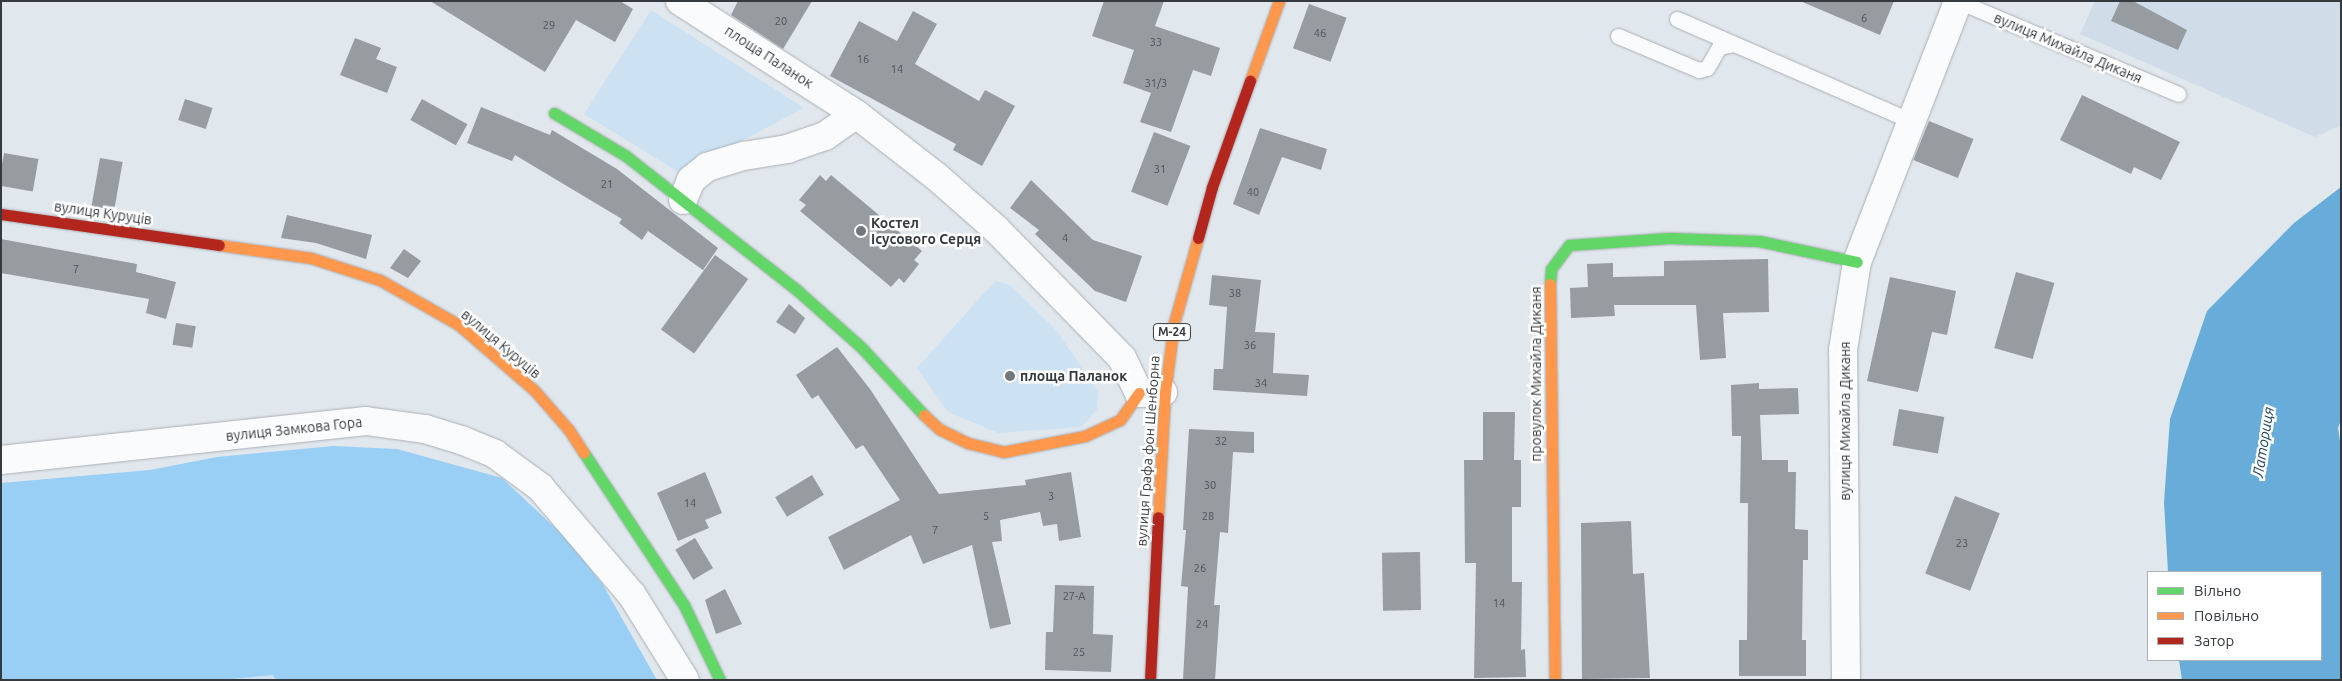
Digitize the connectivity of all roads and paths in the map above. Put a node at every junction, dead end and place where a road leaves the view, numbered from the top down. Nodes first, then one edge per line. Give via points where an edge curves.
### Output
1 (680, 1) edge
2 (1279, 1) edge
3 (1958, 1) edge
4 (1677, 20) dead end
5 (1618, 36) dead end
6 (1734, 44) junction
7 (2178, 94) dead end
8 (554, 113) dead end
9 (856, 114) junction
10 (1912, 121) junction
11 (682, 200) junction
12 (1, 214) edge
13 (1857, 262) junction
14 (1152, 392) junction
15 (1, 460) edge
16 (685, 680) edge
17 (720, 680) edge
18 (1150, 680) edge
19 (1555, 680) edge
20 (1846, 680) edge

1 - 9 street, площа Паланок
2 - 14 main road, вулиця Графа фон Шенборна / М-24 via 1212,187
3 - 7 lane, вулиця Михайла Диканя
3 - 10 street, вулиця Михайла Диканя
4 - 6 lane
5 - 6 lane via 1699,70 1708,68 1719,47
6 - 10 lane
8 - 11 main road via 626,156
9 - 11 street via 825,136 787,149 744,156 707,167 691,180
9 - 14 street, площа Паланок via 996,229
10 - 13 street, вулиця Михайла Диканя
11 - 14 main road via 798,291 861,347 939,429 968,443 1003,452 1032,449 1085,436 1120,420
12 - 17 main road, вулиця Куруців via 311,258 380,280 459,325 534,390 569,430 684,606
13 - 19 main road, провулок Михайла Диканя via 1760,241 1669,238 1569,245 1552,269 1549,306
13 - 20 street, вулиця Михайла Диканя via 1843,350
14 - 18 main road, вулиця Графа фон Шенборна / М-24
15 - 16 street, вулиця Замкова Гора via 366,420 425,429 461,440 495,454 540,487 632,595

